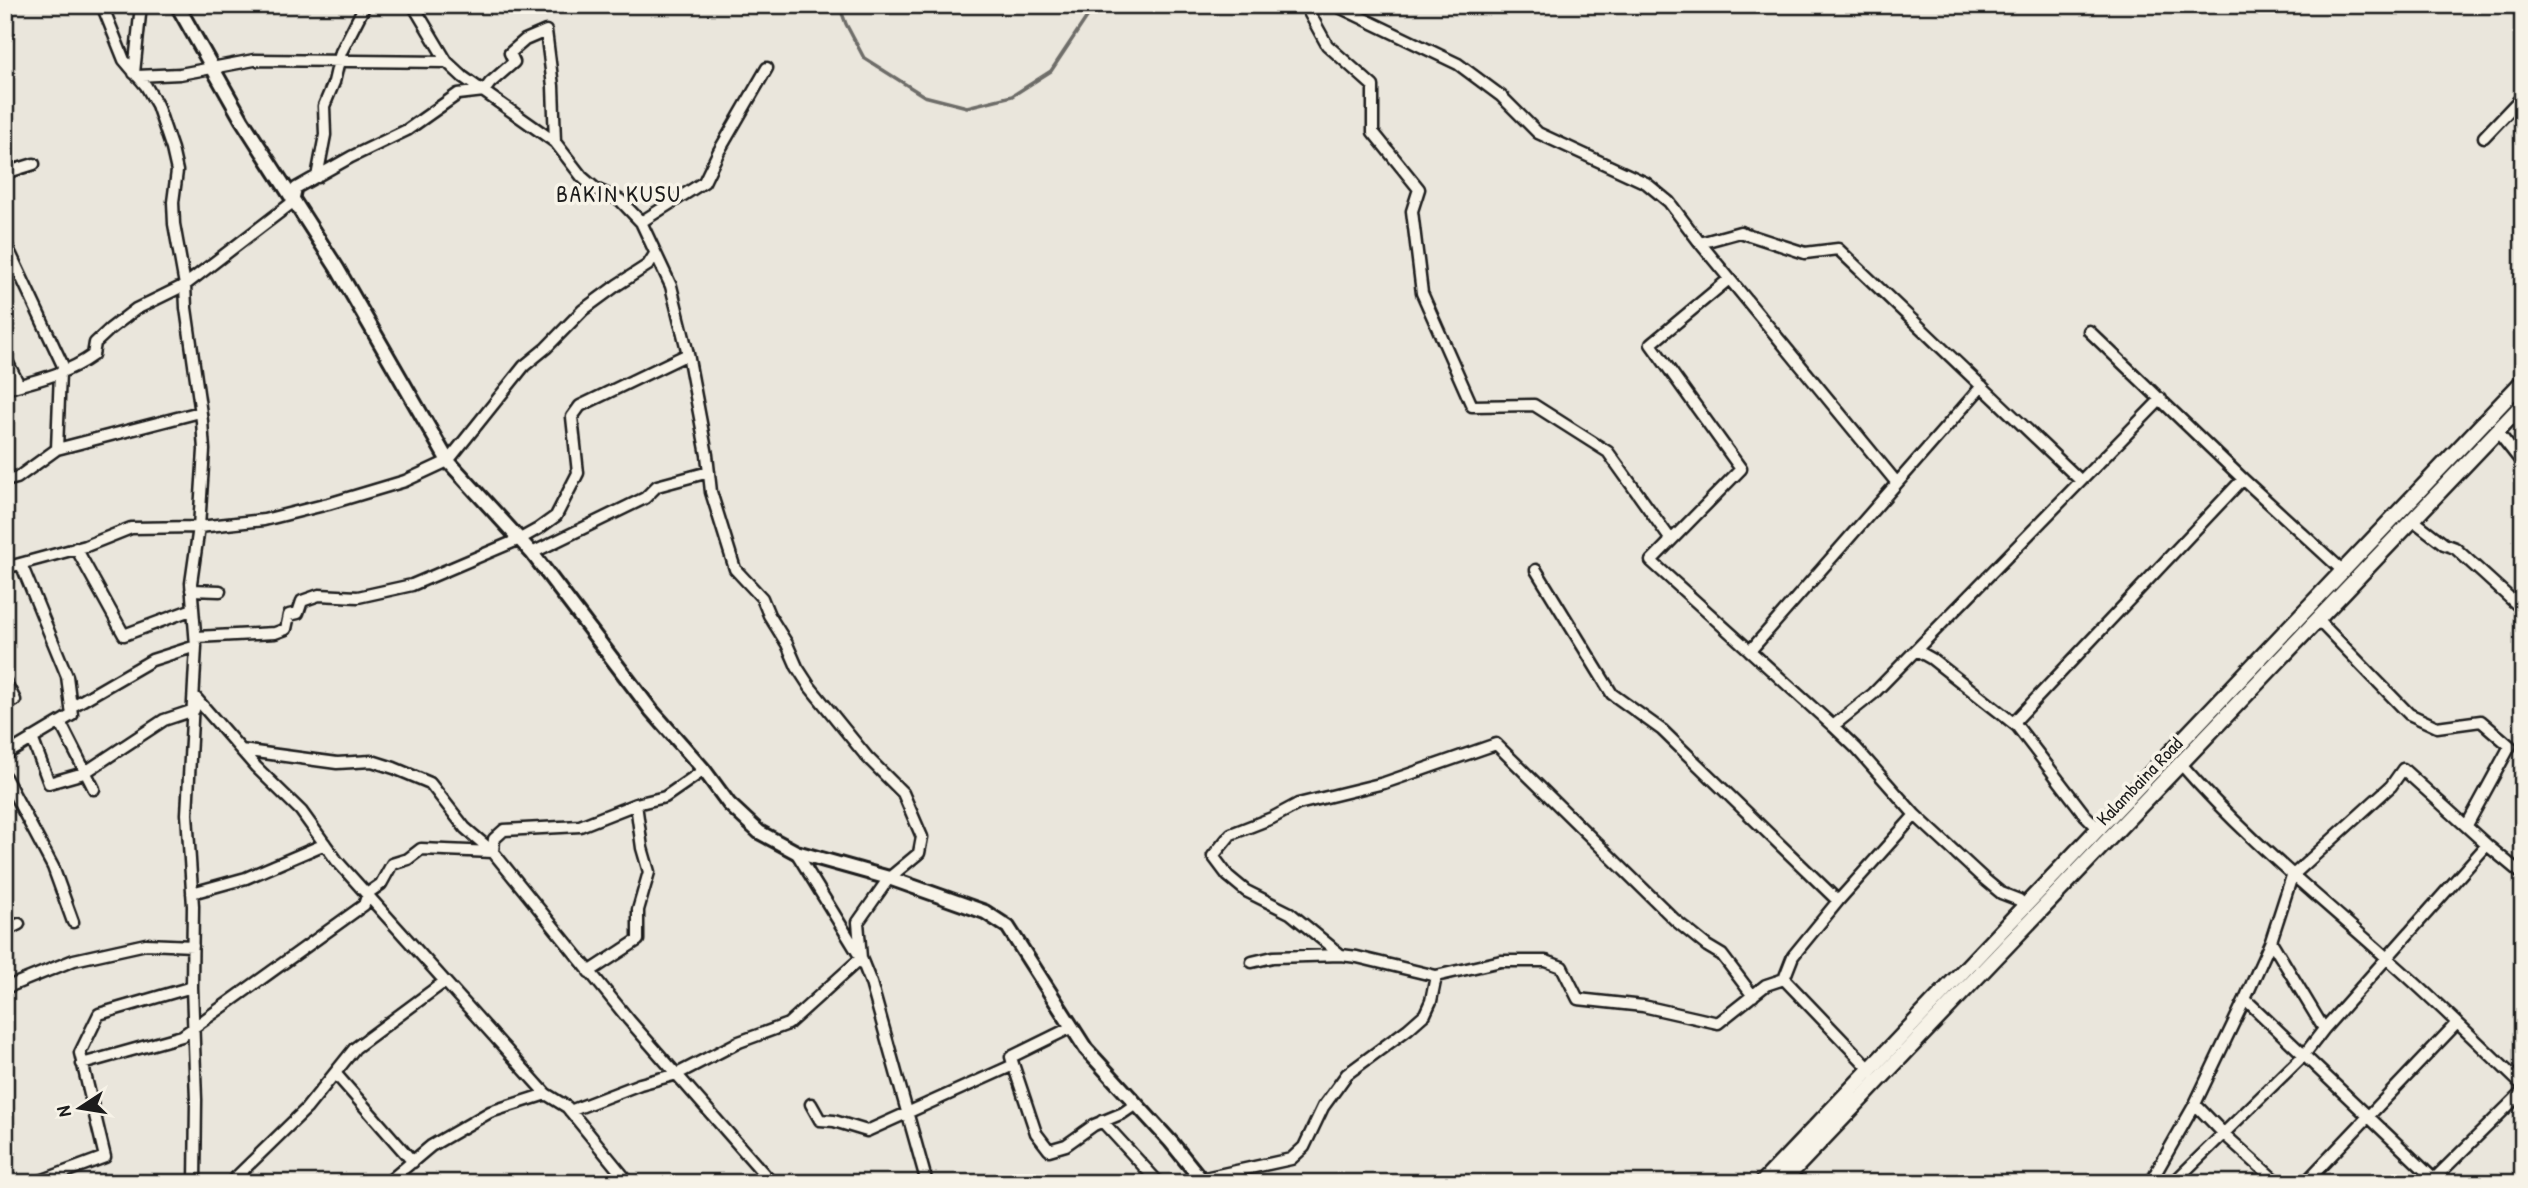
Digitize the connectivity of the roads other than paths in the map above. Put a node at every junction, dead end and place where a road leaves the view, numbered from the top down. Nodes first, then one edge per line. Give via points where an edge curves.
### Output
1 (102, 5) edge
2 (141, 5) edge
3 (177, 5) edge
4 (413, 5) edge
5 (1305, 5) edge
6 (1335, 5) edge
7 (367, 7) edge
8 (447, 62) junction
9 (338, 63) junction
10 (211, 68) junction
11 (767, 68) dead end
12 (136, 75) junction
13 (484, 92) junction
14 (2523, 96) edge
15 (2484, 137) dead end
16 (555, 142) junction
17 (34, 164) dead end
18 (5, 173) edge
19 (317, 177) junction
20 (293, 202) junction
21 (641, 222) junction
22 (5, 242) edge
23 (1700, 243) junction
24 (655, 254) junction
25 (1729, 279) junction
26 (186, 285) junction
27 (2089, 331) dead end
28 (688, 354) junction
29 (5, 357) edge
30 (63, 371) junction
31 (2523, 381) edge
32 (19, 385) junction
33 (1982, 386) junction
34 (5, 389) edge
35 (2161, 399) junction
36 (2523, 404) edge
37 (200, 412) junction
38 (2497, 431) junction
39 (57, 449) junction
40 (448, 461) junction
41 (2523, 464) edge
42 (709, 472) junction
43 (2243, 479) junction
44 (5, 481) edge
45 (2081, 481) junction
46 (1897, 483) junction
47 (2413, 520) junction
48 (199, 527) junction
49 (520, 539) junction
50 (1671, 540) junction
51 (76, 548) junction
52 (532, 553) junction
53 (21, 564) junction
54 (5, 568) edge
55 (1536, 570) dead end
56 (2343, 571) junction
57 (191, 590) junction
58 (220, 591) dead end
59 (193, 609) junction
60 (2523, 610) edge
61 (2318, 620) junction
62 (196, 642) junction
63 (1916, 650) junction
64 (1751, 651) junction
65 (5, 681) edge
66 (195, 697) junction
67 (15, 700) dead end
68 (71, 707) junction
69 (194, 710) junction
70 (60, 722) junction
71 (1833, 726) junction
72 (2017, 726) junction
73 (32, 738) junction
74 (241, 750) junction
75 (5, 755) edge
76 (2181, 764) junction
77 (704, 770) junction
78 (85, 772) junction
79 (5, 777) edge
80 (94, 789) dead end
81 (636, 804) junction
82 (1915, 815) junction
83 (2467, 825) junction
84 (2098, 828) junction
85 (325, 844) junction
86 (2487, 845) junction
87 (492, 852) junction
88 (796, 852) junction
89 (2292, 876) junction
90 (2523, 876) edge
91 (889, 878) junction
92 (192, 893) junction
93 (368, 893) junction
94 (1838, 901) junction
95 (2024, 907) junction
96 (73, 922) dead end
97 (19, 924) dead end
98 (5, 931) edge
99 (2271, 940) junction
100 (193, 946) junction
101 (1341, 956) junction
102 (861, 958) junction
103 (2388, 958) junction
104 (1252, 962) dead end
105 (589, 972) junction
106 (1436, 976) junction
107 (1784, 979) junction
108 (444, 982) junction
109 (192, 987) junction
110 (5, 988) edge
111 (1753, 996) junction
112 (2245, 999) junction
113 (2457, 1023) junction
114 (1072, 1027) junction
115 (193, 1028) junction
116 (2324, 1029) junction
117 (2304, 1055) junction
118 (82, 1064) junction
119 (1013, 1064) junction
120 (1870, 1069) junction
121 (335, 1073) junction
122 (677, 1074) junction
123 (2523, 1088) edge
124 (546, 1094) junction
125 (811, 1104) dead end
126 (1136, 1104) junction
127 (2195, 1104) junction
128 (570, 1111) junction
129 (908, 1113) junction
130 (2367, 1116) junction
131 (1101, 1121) junction
132 (2225, 1135) junction
133 (412, 1162) junction
134 (1202, 1181) edge
135 (2435, 1182) edge
136 (35, 1183) edge
137 (195, 1183) edge
138 (230, 1183) edge
139 (387, 1183) edge
140 (629, 1183) edge
141 (772, 1183) edge
142 (927, 1183) edge
143 (1159, 1183) edge
144 (1762, 1183) edge
145 (1781, 1183) edge
146 (2150, 1183) edge
147 (2173, 1183) edge
148 (2278, 1183) edge
149 (2305, 1183) edge

1 - 12 street via 124,61
2 - 12 street
3 - 10 street
4 - 8 street
5 - 50 street via 1327,45 1373,86 1373,132 1419,189 1412,211 1422,293 1472,406 1534,405 1608,452
6 - 23 street via 1458,64 1501,96 1538,133 1646,183 1669,202
7 - 9 street
8 - 9 street
8 - 13 street
9 - 10 street via 254,61
9 - 19 street via 324,106 325,135
10 - 12 street
10 - 20 street
11 - 21 street via 704,182
12 - 26 street via 157,105 173,149 177,171 174,225
13 - 16 street
13 - 16 street via 514,62 510,53 546,31
13 - 19 street via 458,94 407,130
14 - 15 street
16 - 21 street via 582,177 620,200
17 - 18 street
19 - 20 street via 296,188
20 - 26 street
20 - 40 street via 337,268
21 - 24 street
22 - 30 street
23 - 25 street
23 - 33 street via 1740,232 1805,253 1838,250
24 - 28 street via 671,286
24 - 40 street via 648,265 583,310 524,366
25 - 46 street
25 - 50 street via 1651,344 1741,469
26 - 30 street via 136,309 95,343 93,355
26 - 37 street
27 - 35 street
28 - 42 street
28 - 49 street via 580,406 572,417 578,472 573,485 556,516
29 - 32 street
30 - 32 street
30 - 39 street
31 - 56 main road
32 - 34 street
33 - 45 street
33 - 46 street
35 - 43 street
35 - 45 street
36 - 38 main road, Kalambaina Road
37 - 39 street
37 - 48 street via 204,450
38 - 41 street
38 - 47 main road, Kalambaina Road
39 - 44 street via 17,478
40 - 48 street via 405,481 328,504 264,520
40 - 49 street
42 - 52 street via 657,486 645,498
42 - 91 street via 735,569 762,598 810,687 903,793 915,817 922,837 919,853
43 - 56 street
43 - 72 street via 2015,720
45 - 63 street
46 - 64 street
47 - 60 street via 2455,548
47 - 61 main road, Kalambaina Road
48 - 51 street via 131,528
48 - 57 street
49 - 52 street
49 - 62 street via 412,585 358,597 319,595 302,601 298,613 289,615 286,629
50 - 64 street via 1651,561
51 - 53 street
51 - 59 street via 124,635
52 - 77 street via 651,710
53 - 54 street
53 - 68 street via 67,676
55 - 94 street via 1612,694 1662,730
56 - 84 main road
57 - 58 street
57 - 59 street
59 - 62 street
61 - 76 main road, Kalambaina Road
61 - 83 street via 2409,714 2437,727 2481,721 2510,746
62 - 66 street
62 - 68 street via 152,660
63 - 71 street
63 - 72 street
64 - 71 street
65 - 67 street
66 - 69 street
66 - 74 street
68 - 70 street via 72,715
69 - 78 street via 164,720
69 - 92 street via 187,814
70 - 73 street
70 - 78 street
71 - 82 street
72 - 84 street
73 - 75 street
73 - 78 street via 49,783
74 - 85 street via 301,811
74 - 87 street via 337,763 372,761 394,768 430,783 465,828
76 - 89 street via 2218,807
76 - 145 main road, Kalambaina Road
77 - 81 street via 665,797
77 - 88 street via 745,820
78 - 80 street
79 - 96 street via 53,867
81 - 87 street via 580,826 504,830 494,839
81 - 105 street via 649,872 638,910 638,940
82 - 94 street
82 - 95 street via 1983,878
83 - 86 street
83 - 89 street via 2403,769 2391,786
84 - 95 main road
85 - 92 street via 246,878
85 - 93 street
86 - 90 street
86 - 103 street
87 - 93 street via 421,849 392,864 381,884
87 - 105 street
88 - 91 street
88 - 102 street
89 - 99 street
89 - 103 street
91 - 102 street via 858,922
91 - 114 street via 985,912 1008,927
92 - 100 street
93 - 108 street
93 - 115 street via 364,905
94 - 107 street via 1793,956
95 - 120 main road
97 - 98 street
99 - 112 street
99 - 116 street
100 - 109 street
100 - 110 street via 146,944 86,957
101 - 104 street via 1273,957
101 - 106 street
101 - 111 street via 1290,912 1247,891 1213,856 1231,834 1298,804 1384,783 1496,744 1675,920 1722,955
102 - 122 street via 788,1024 739,1042
102 - 129 street
103 - 113 street
103 - 116 street
105 - 122 street
106 - 111 street via 1501,961 1546,961 1562,967 1578,999 1643,1006 1718,1023
106 - 134 street via 1425,1014 1347,1074 1323,1107 1304,1147 1291,1159
107 - 111 street
107 - 120 street
108 - 121 street via 355,1048
108 - 124 street
109 - 115 street
109 - 118 street via 99,1014 80,1053
112 - 117 street
112 - 127 street
113 - 123 street
113 - 130 street
114 - 119 street via 1011,1057
114 - 126 street
115 - 118 street via 181,1036
115 - 137 street
116 - 117 street
117 - 130 street
117 - 132 street
118 - 136 street via 105,1157
119 - 129 street
119 - 131 street via 1036,1133 1049,1150
120 - 144 main road
121 - 133 street
121 - 138 street via 306,1109
122 - 128 street
122 - 141 street
123 - 135 street
124 - 128 street
124 - 133 street via 491,1112
125 - 129 street via 820,1120 867,1132
126 - 131 street
126 - 134 street
127 - 132 street
127 - 146 street
128 - 140 street
129 - 142 street
130 - 135 street
130 - 149 street
131 - 143 street
132 - 147 street
132 - 148 street
133 - 139 street

